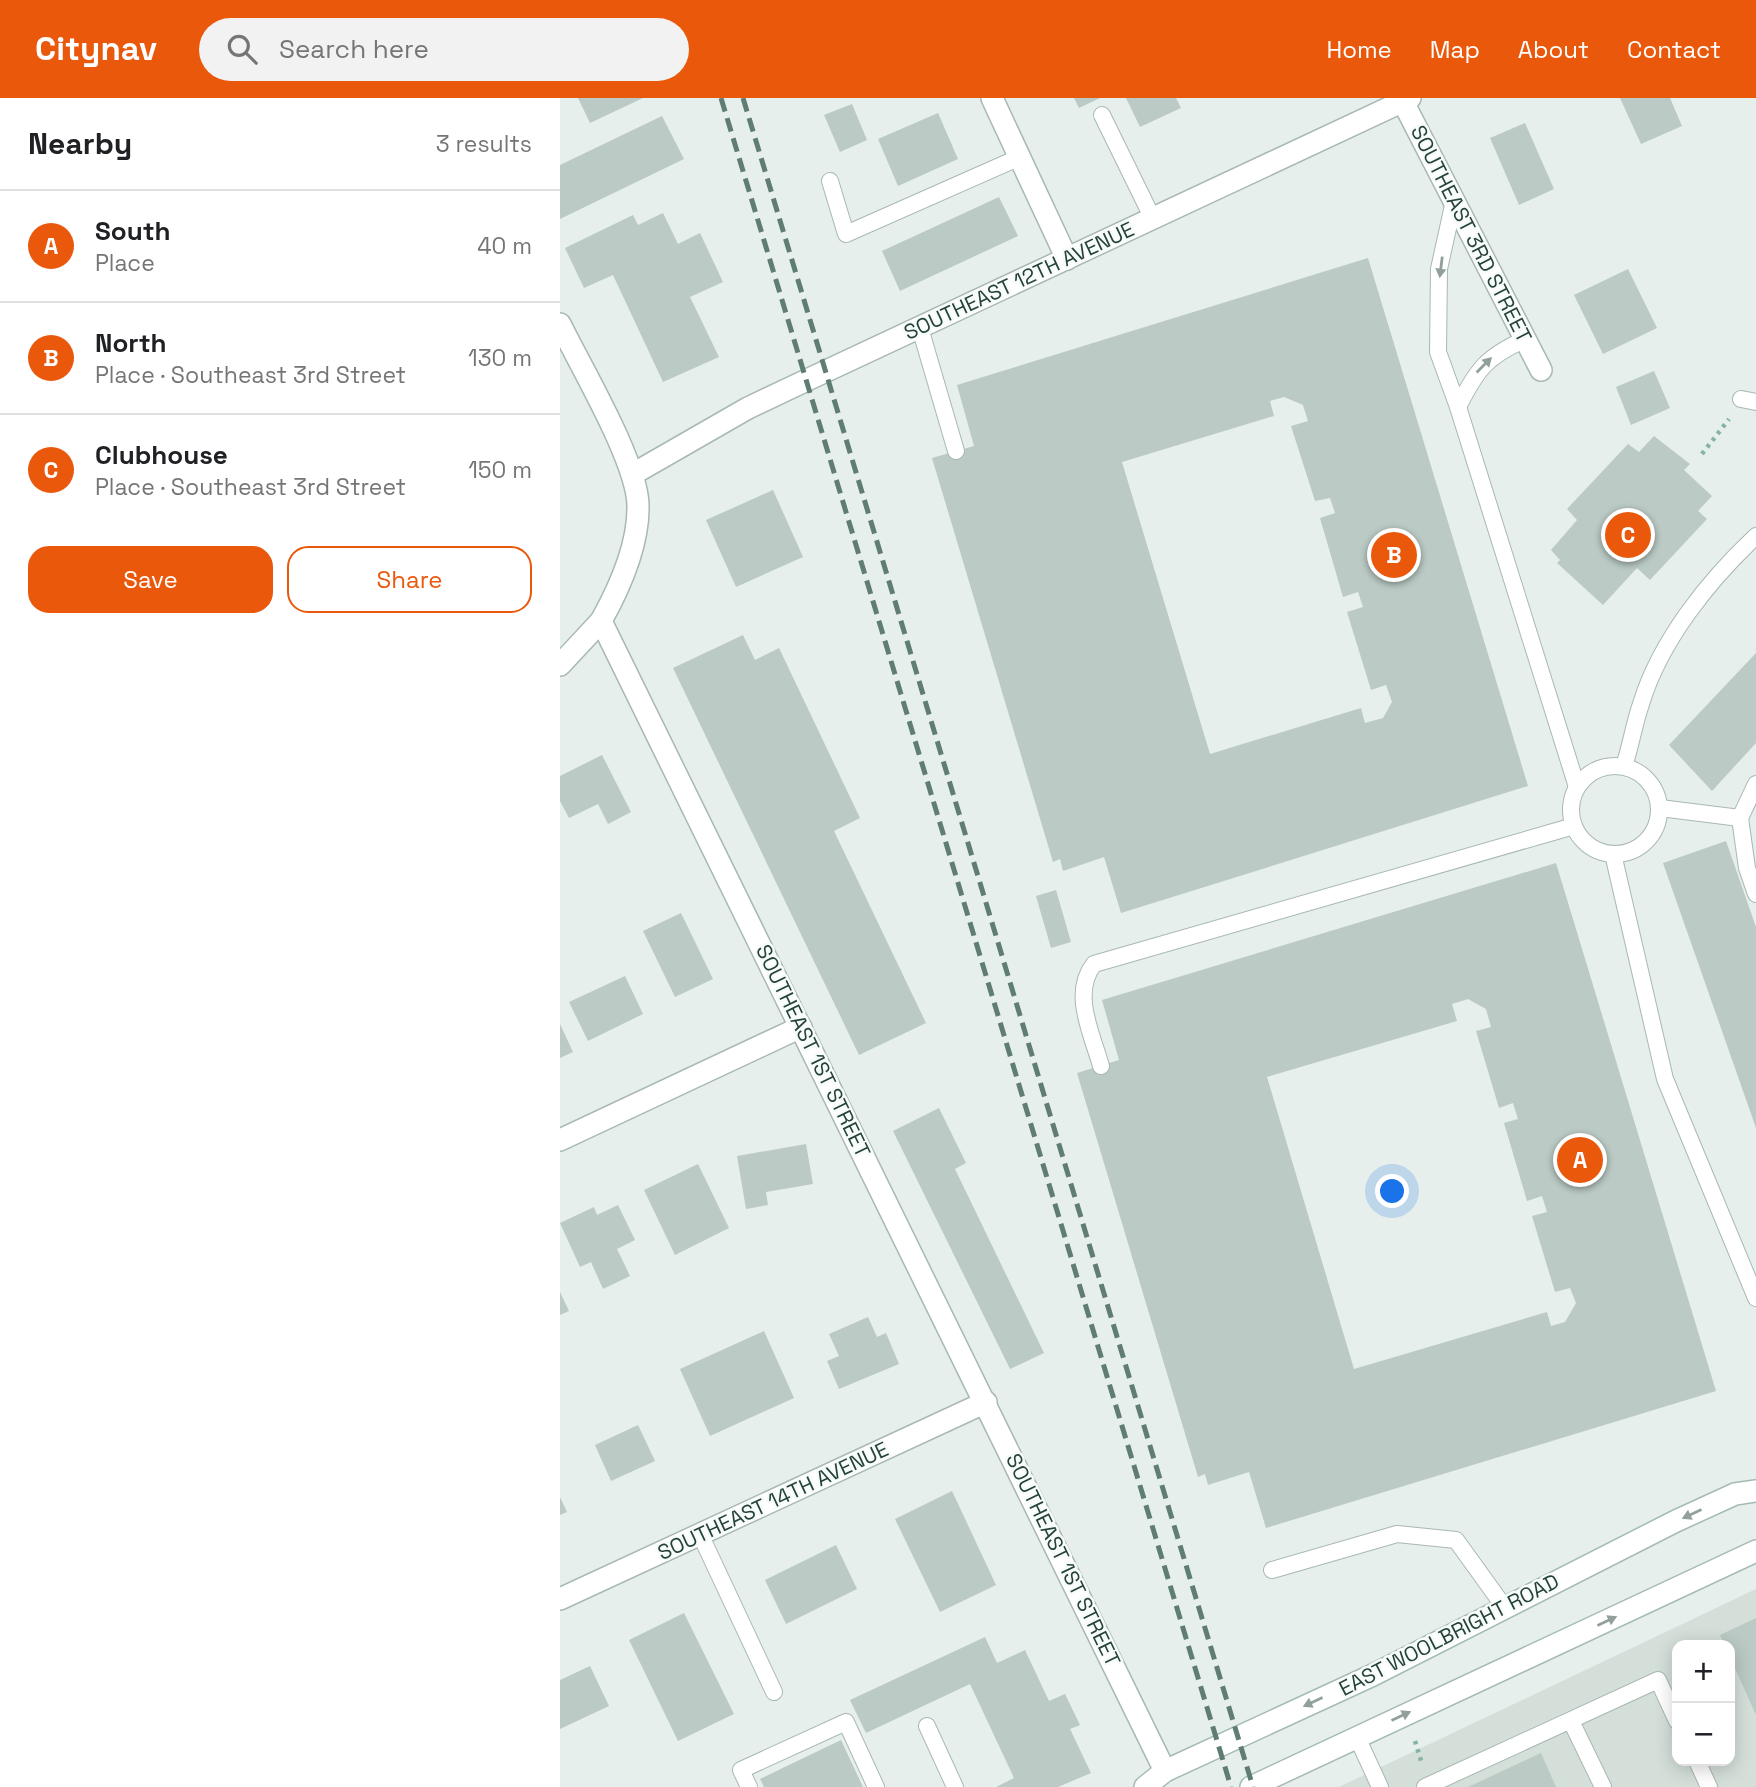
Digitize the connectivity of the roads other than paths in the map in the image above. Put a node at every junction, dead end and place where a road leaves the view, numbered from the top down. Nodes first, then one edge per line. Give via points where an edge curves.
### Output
1 (992, 98) edge
2 (1405, 99) edge
3 (1101, 115) dead end
4 (1020, 157) junction
5 (830, 181) dead end
6 (1454, 201) junction
7 (1153, 219) junction
8 (1067, 259) junction
9 (560, 324) edge
10 (920, 328) junction
11 (1526, 339) junction
12 (1541, 370) dead end
13 (1458, 407) junction
14 (956, 451) dead end
15 (633, 474) junction
16 (1756, 536) edge
17 (601, 621) junction
18 (560, 665) edge
19 (1624, 766) junction
20 (1756, 784) edge
21 (1577, 787) junction
22 (1660, 808) junction
23 (1740, 818) junction
24 (1574, 826) junction
25 (1612, 854) junction
26 (1756, 894) edge
27 (801, 1027) junction
28 (1101, 1066) dead end
29 (560, 1140) edge
30 (1755, 1294) edge
31 (986, 1402) junction
32 (1756, 1491) edge
33 (700, 1534) junction
34 (1756, 1551) edge
35 (1272, 1570) dead end
36 (560, 1599) edge
37 (1505, 1608) junction
38 (774, 1692) dead end
39 (1672, 1710) edge
40 (1571, 1721) junction
41 (926, 1726) dead end
42 (1357, 1737) junction
43 (1699, 1766) edge
44 (1165, 1771) junction
45 (749, 1787) edge
46 (876, 1787) edge
47 (955, 1787) edge
48 (1145, 1787) edge
49 (1251, 1787) edge
50 (1380, 1787) edge
51 (1424, 1787) edge
52 (1603, 1787) edge
53 (1709, 1787) edge

1 - 4 street
2 - 6 street, SOUTHEAST 3RD STREET
2 - 7 street, SOUTHEAST 12TH AVENUE
3 - 7 lane
4 - 5 lane via 846,234
4 - 8 street
6 - 11 street, SOUTHEAST 3RD STREET
6 -> 13 lane via 1439,269 1438,352
7 - 8 street, SOUTHEAST 12TH AVENUE
8 - 10 street, SOUTHEAST 12TH AVENUE
9 - 15 street
10 - 14 lane
10 - 15 street, SOUTHEAST 12TH AVENUE via 748,408
11 - 12 street, SOUTHEAST 3RD STREET
13 -> 11 lane via 1473,376 1487,360
13 - 21 lane
15 - 17 street via 638,505 635,534 619,589
16 - 19 lane via 1732,559 1670,641 1641,703
17 - 18 street
17 - 27 street, SOUTHEAST 1ST STREET
19 - 21 lane via 1597,769
19 - 22 lane via 1649,781
20 - 23 lane
21 - 24 lane via 1571,813
22 - 23 lane
22 - 25 lane via 1651,836 1628,852
23 - 26 lane via 1746,868
24 - 25 lane via 1589,846
24 - 28 lane via 1094,964 1084,976 1082,994
25 - 30 lane via 1665,1079
27 - 29 street
27 - 31 street, SOUTHEAST 1ST STREET
31 - 33 street, SOUTHEAST 14TH AVENUE
31 - 44 street, SOUTHEAST 1ST STREET
32 -> 37 street, EAST WOOLBRIGHT ROAD via 1735,1494 1676,1521
33 - 36 street, SOUTHEAST 14TH AVENUE
33 - 38 lane
42 -> 34 street
35 - 37 lane via 1397,1534 1456,1540
37 -> 44 street, EAST WOOLBRIGHT ROAD
39 - 40 lane via 1658,1680
40 - 51 lane
40 - 52 lane
41 - 47 lane
42 - 49 street
42 - 50 lane
43 - 53 lane
44 - 48 street, EAST WOOLBRIGHT ROAD
45 - 46 lane via 741,1770 846,1722

